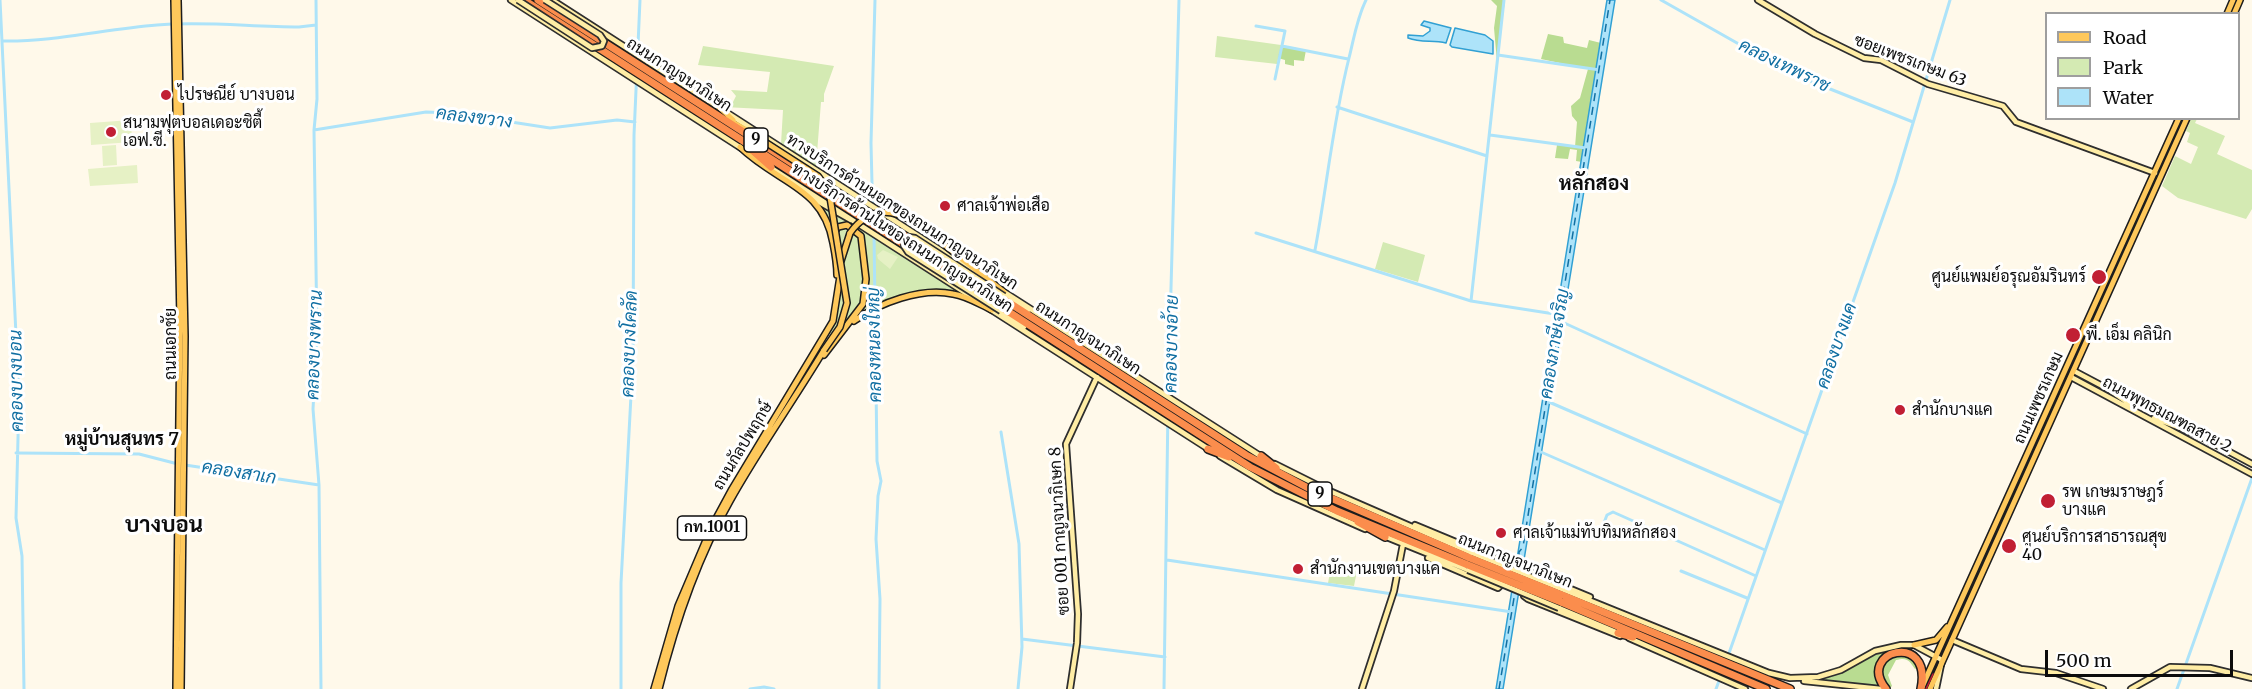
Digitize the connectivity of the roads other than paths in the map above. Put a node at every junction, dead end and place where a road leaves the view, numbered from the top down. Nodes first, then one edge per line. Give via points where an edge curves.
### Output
1 (176, 0) edge
2 (512, 0) edge
3 (518, 0) edge
4 (524, 0) edge
5 (538, 0) edge
6 (545, 0) edge
7 (552, 0) edge
8 (1758, 0) edge
9 (628, 54) junction
10 (627, 70) junction
11 (649, 84) junction
12 (716, 110) junction
13 (2179, 120) edge
14 (2186, 120) edge
15 (728, 130) junction
16 (740, 147) junction
17 (771, 167) junction
18 (2155, 173) junction
19 (812, 198) junction
20 (859, 210) junction
21 (886, 232) junction
22 (832, 240) junction
23 (1004, 294) junction
24 (2097, 302) junction
25 (2103, 304) junction
26 (992, 310) junction
27 (832, 324) junction
28 (843, 330) junction
29 (1033, 334) junction
30 (2068, 367) junction
31 (2074, 370) junction
32 (2064, 374) junction
33 (809, 376) junction
34 (1097, 377) junction
35 (2071, 377) junction
36 (1158, 395) junction
37 (1180, 409) junction
38 (1157, 412) junction
39 (1179, 425) junction
40 (2188, 431) junction
41 (2184, 438) junction
42 (1208, 448) junction
43 (1261, 456) junction
44 (2250, 463) edge
45 (1250, 466) junction
46 (2252, 474) edge
47 (1296, 482) junction
48 (1337, 511) junction
49 (1403, 522) junction
50 (1385, 537) junction
51 (1403, 544) junction
52 (1470, 562) junction
53 (180, 570) junction
54 (1562, 599) junction
55 (1957, 612) junction
56 (1613, 615) junction
57 (1628, 616) junction
58 (1647, 624) junction
59 (1618, 633) junction
60 (1631, 639) junction
61 (1952, 640) junction
62 (1914, 645) junction
63 (1941, 648) junction
64 (1949, 648) junction
65 (1670, 649) junction
66 (1937, 655) junction
67 (1711, 662) junction
68 (1942, 662) junction
69 (1734, 676) junction
70 (1790, 678) junction
71 (2252, 678) edge
72 (176, 689) edge
73 (182, 689) edge
74 (654, 689) edge
75 (660, 689) edge
76 (1070, 689) edge
77 (1362, 689) edge
78 (1745, 689) edge
79 (1766, 689) edge
80 (1790, 689) edge
81 (1881, 689) edge
82 (1886, 689) edge
83 (1921, 689) edge
84 (1930, 689) edge
85 (1936, 689) edge
86 (2103, 689) edge
87 (2131, 689) edge

1 - 53 main road, ถนนเอกชัย via 185,336
2 - 10 main road
3 - 6 main road, bridge via 592,48 602,46 604,40 600,35
4 - 10 highway, ถนนกาญจนาภิเษก / 9
5 - 9 highway, ถนนกาญจนาภิเษก / 9
7 - 9 main road
8 - 18 main road, ซอยเพชรเกษม 63 via 1845,50 1884,61 1925,83 2003,106 2018,123
9 - 12 highway, ถนนกาญจนาภิเษก / 9
9 - 12 main road via 651,64
10 - 11 highway, ถนนกาญจนาภิเษก / 9
11 - 15 highway, ถนนกาญจนาภิเษก / 9
11 - 16 main road, ทางบริการด้านในของถนนกาญจนาภิเษก
12 - 20 highway, ถนนกาญจนาภิเษก / 9
12 - 33 main road, bridge via 818,176 829,191 847,303 842,321
13 - 18 main road, ถนนเพชรเกษม
14 - 25 main road, ถนนเพชรเกษม
15 - 17 highway
15 - 20 highway, ถนนกาญจนาภิเษก / 9
16 - 17 main road, ทางบริการด้านในของถนนกาญจนาภิเษก
16 - 19 main road via 758,164
17 - 20 main road, ทางบริการด้านในของถนนกาญจนาภิเษก
18 - 24 main road, ถนนเพชรเกษม
19 - 20 main road via 843,218
19 - 22 main road via 824,212
20 - 21 highway, ถนนกาญจนาภิเษก / 9
20 - 21 main road, ทางบริการด้านในของถนนกาญจนาภิเษก via 859,223
20 - 23 main road, ทางบริการด้านนอกของถนนกาญจนาภิเษก via 885,214
21 - 26 main road, ทางบริการด้านในของถนนกาญจนาภิเษก
21 - 36 highway, ถนนกาญจนาภิเษก / 9
21 - 38 highway, ถนนกาญจนาภิเษก / 9
22 - 27 main road via 837,270
22 - 28 main road via 838,227 847,225 863,242 866,286 860,310
23 - 27 main road, bridge via 905,217 876,213 860,222 846,241
23 - 29 main road, bridge via 915,238 905,241 908,252
23 - 36 main road
24 - 25 main road
24 - 30 main road, ถนนเพชรเกษม
25 - 31 main road, ถนนเพชรเกษม
26 - 28 main road via 961,295 938,292 880,306
26 - 29 main road, ทางบริการด้านในของถนนกาญจนาภิเษก
27 - 74 main road, ถนนกัลปพฤกษ์ / กท.1001 via 712,526 678,606
28 - 33 main road
29 - 34 main road, ทางบริการด้านในของถนนกาญจนาภิเษก
30 - 31 main road
30 - 32 main road, ถนนเพชรเกษม
31 - 35 main road, ถนนเพชรเกษม
31 - 40 main road, ถนนพุทธมณฑลสาย 2 via 2150,416
32 - 35 main road
32 - 55 main road, ถนนเพชรเกษม
33 - 75 main road, ถนนกัลปพฤกษ์ / กท.1001 via 742,479 715,529 681,612
34 - 38 main road, ทางบริการด้านในของถนนกาญจนาภิเษก
34 - 76 main road, ซอย 001 กาญจนาภิเษก 8 via 1066,444 1078,614
35 - 41 main road, ถนนพุทธมณฑลสาย 2
35 - 61 main road, ถนนเพชรเกษม
36 - 37 highway, ถนนกาญจนาภิเษก / 9
37 - 43 main road
37 - 47 highway, ถนนกาญจนาภิเษก / 9 via 1246,455
38 - 39 highway, ถนนกาญจนาภิเษก / 9
39 - 42 main road
39 - 45 highway, ถนนกาญจนาภิเษก / 9
40 - 41 main road
40 - 44 main road, ถนนพุทธมณฑลสาย 2
41 - 46 main road, ถนนพุทธมณฑลสาย 2
42 - 45 highway
42 - 50 main road via 1277,490
43 - 47 highway
43 - 49 main road
45 - 48 highway, ถนนกาญจนาภิเษก / 9
47 - 52 highway, ถนนกาญจนาภิเษก / 9
48 - 50 highway
48 - 52 highway, ถนนกาญจนาภิเษก / 9
49 - 51 main road via 1506,562 1503,585 1498,588
49 - 52 main road
50 - 51 main road
51 - 52 main road
51 - 77 main road via 1394,591
52 - 54 highway, ถนนกาญจนาภิเษก / 9, bridge
52 - 54 main road, bridge
53 - 72 main road, ถนนเอกชัย
53 - 73 main road, ถนนเอกชัย
54 - 56 highway, ถนนกาญจนาภิเษก / 9
54 - 57 main road
54 - 59 main road
54 - 65 highway, ถนนกาญจนาภิเษก / 9
55 - 62 main road via 1936,640
55 - 63 main road, ถนนเพชรเกษม
56 - 58 highway
56 - 67 highway, ถนนกาญจนาภิเษก / 9
57 - 58 main road
57 - 60 main road via 1533,573 1527,577 1526,598
58 - 67 main road
59 - 60 main road
59 - 65 highway
60 - 67 main road
61 - 64 main road, ถนนเพชรเกษม
61 - 86 main road via 2021,669 2056,673
62 - 66 main road
62 - 70 main road via 1884,648 1824,676
63 - 64 main road
63 - 66 main road, ถนนเพชรเกษม
64 - 68 main road, ถนนเพชรเกษม
65 - 67 highway, ถนนกาญจนาภิเษก / 9
66 - 68 main road
66 - 83 main road, ถนนเพชรเกษม
67 - 69 highway, ถนนกาญจนาภิเษก / 9
67 - 69 main road
67 - 70 main road via 1740,661
68 - 84 main road, ถนนเพชรเกษม
68 - 85 main road
69 - 78 main road
69 - 79 highway, ถนนกาญจนาภิเษก / 9
69 - 80 highway, ถนนกาญจนาภิเษก / 9
70 - 81 main road
71 - 87 main road via 2216,669 2166,668
82 - 83 highway via 1879,668 1885,656 1897,651 1907,652 1918,661
83 - 84 main road via 1928,684

